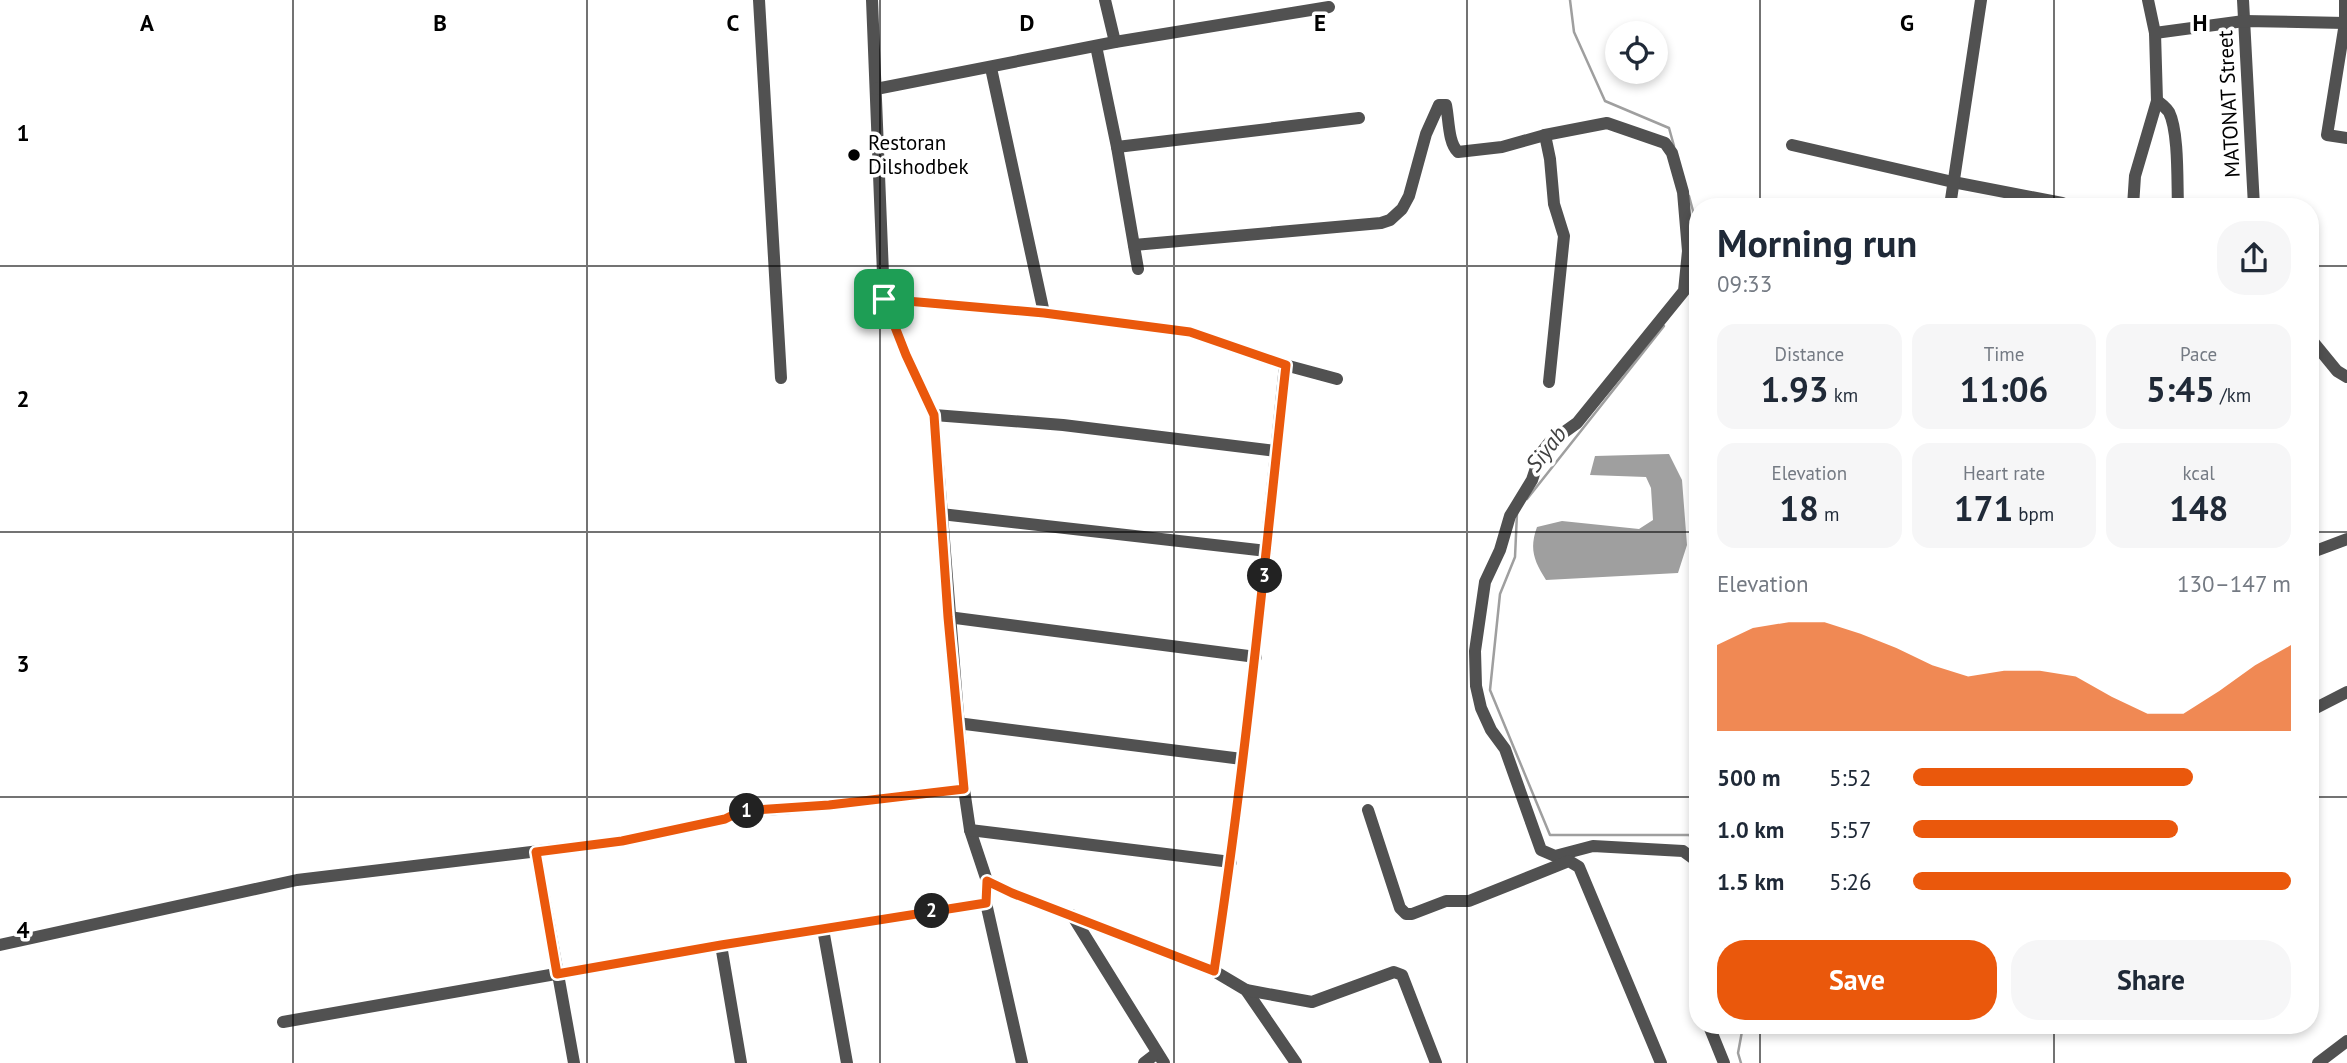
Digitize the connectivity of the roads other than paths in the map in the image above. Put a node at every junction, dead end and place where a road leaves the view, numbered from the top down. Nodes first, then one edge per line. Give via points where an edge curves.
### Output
1 (759, 0) edge
2 (872, 0) edge
3 (1105, 0) edge
4 (1981, 0) edge
5 (2148, 0) edge
6 (2243, 0) edge
7 (2345, 0) edge
8 (1329, 7) dead end
9 (2244, 21) junction
10 (2346, 22) edge
11 (2155, 33) junction
12 (1115, 43) junction
13 (1096, 46) junction
14 (991, 68) junction
15 (876, 89) junction
16 (2157, 101) junction
17 (1359, 118) dead end
18 (1545, 135) junction
19 (2347, 138) edge
20 (1792, 145) dead end
21 (1117, 147) junction
22 (1953, 182) junction
23 (1951, 198) edge
24 (2036, 198) edge
25 (2134, 198) edge
26 (2178, 198) edge
27 (2254, 198) edge
28 (1134, 246) junction
29 (1138, 269) dead end
30 (884, 299) junction
31 (1044, 313) junction
32 (2319, 349) edge
33 (1286, 365) junction
34 (2347, 377) edge
35 (781, 378) dead end
36 (1337, 379) dead end
37 (1549, 382) dead end
38 (934, 415) junction
39 (1276, 451) junction
40 (941, 514) junction
41 (2347, 539) edge
42 (2319, 550) edge
43 (1267, 551) junction
44 (948, 617) junction
45 (1256, 657) junction
46 (2347, 692) edge
47 (2319, 706) edge
48 (957, 723) junction
49 (1242, 759) junction
50 (964, 789) junction
51 (1368, 810) dead end
52 (970, 830) junction
53 (536, 852) junction
54 (1689, 855) edge
55 (1551, 861) junction
56 (1231, 862) junction
57 (987, 881) junction
58 (986, 903) junction
59 (1072, 915) junction
60 (823, 929) junction
61 (0, 945) edge
62 (721, 945) junction
63 (1214, 971) junction
64 (557, 974) junction
65 (1246, 990) junction
66 (284, 1022) dead end
67 (1712, 1034) edge
68 (2347, 1041) edge
69 (1160, 1058) edge
70 (574, 1063) edge
71 (741, 1063) edge
72 (847, 1063) edge
73 (1022, 1063) edge
74 (1144, 1063) edge
75 (1296, 1063) edge
76 (1436, 1063) edge
77 (1661, 1063) edge
78 (1724, 1063) edge
79 (2318, 1063) edge

1 - 35 street
2 - 15 street
3 - 12 street
4 - 22 street
5 - 11 street
6 - 9 street, MATONAT Street
7 - 10 street
8 - 12 street
9 - 10 street
9 - 11 street
9 - 27 street, MATONAT Street
10 - 19 street via 2327,135
11 - 16 street
12 - 13 street
13 - 14 street
13 - 21 street
14 - 15 street
14 - 31 street
15 - 30 street
16 - 25 street via 2135,176
16 - 26 street via 2171,119
17 - 21 street
18 - 28 street via 1502,147 1458,152 1450,138 1446,105 1439,105 1409,196 1391,220
18 - 37 street via 1553,204 1564,236
18 - 55 street via 1606,123 1665,143 1683,192 1688,251 1684,291 1577,423 1541,453 1532,480 1510,516 1485,583 1475,651 1481,708 1505,749 1541,850
20 - 22 street
21 - 28 street
22 - 23 street
22 - 24 street
28 - 29 street
30 - 31 street
30 - 38 street
31 - 33 street via 1190,332
32 - 34 street
33 - 36 street
33 - 39 street
38 - 39 street via 1063,425
38 - 40 street
39 - 43 street
40 - 43 street
40 - 44 street
41 - 42 street
43 - 45 street
44 - 45 street
44 - 48 street
45 - 49 street
46 - 47 street
48 - 49 street
48 - 50 street
49 - 56 street
50 - 52 street
50 - 53 street via 741,811 725,819 622,841
51 - 55 street via 1400,908 1406,914 1446,901 1469,901
52 - 56 street
52 - 57 street
53 - 61 street via 297,880
53 - 64 street
54 - 55 street via 1683,851 1594,846
55 - 77 street via 1569,861 1579,867
56 - 63 street
57 - 58 street
57 - 59 street
58 - 60 street
58 - 73 street
59 - 63 street
59 - 69 street
60 - 62 street
60 - 72 street
62 - 64 street
62 - 71 street
63 - 65 street
64 - 66 street
64 - 70 street
65 - 75 street
65 - 76 street via 1312,1002 1394,972 1402,975
67 - 78 street
68 - 79 street
69 - 74 street

